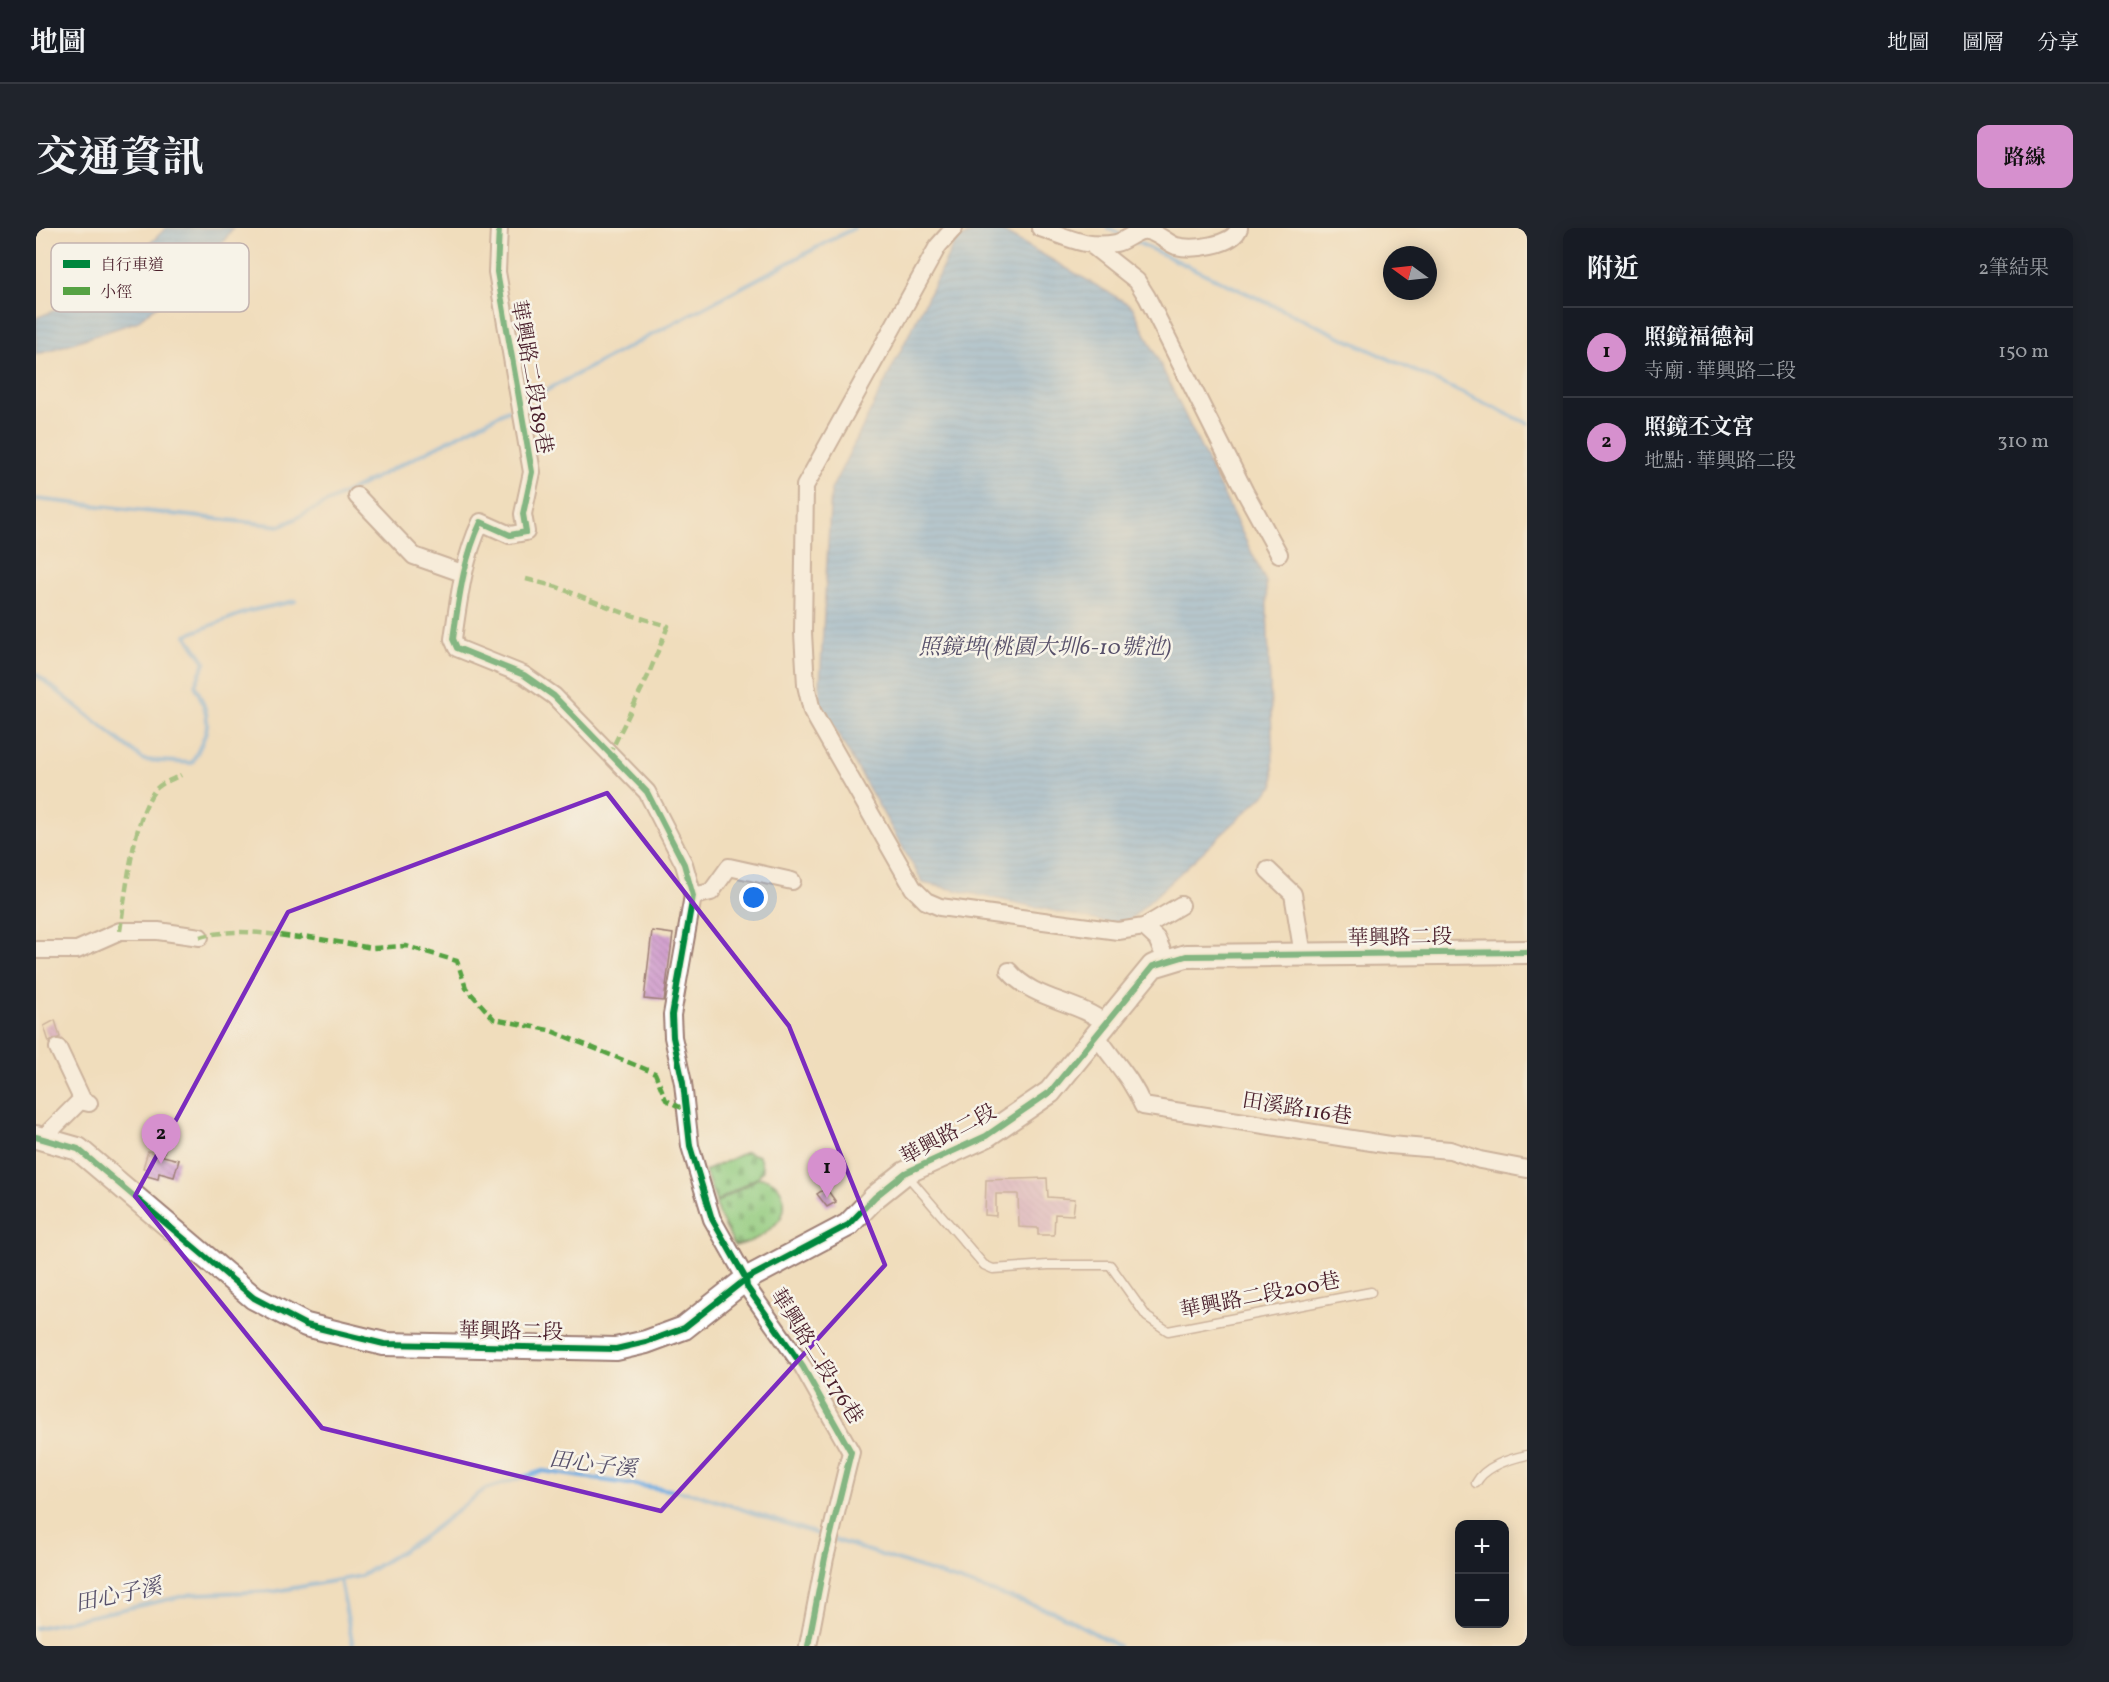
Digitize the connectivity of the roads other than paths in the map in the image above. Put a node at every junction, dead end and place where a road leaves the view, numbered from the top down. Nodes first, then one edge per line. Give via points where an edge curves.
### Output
1 (499, 228) edge
2 (954, 228) edge
3 (1040, 228) edge
4 (1239, 228) edge
5 (1094, 247) junction
6 (357, 496) dead end
7 (1279, 554) dead end
8 (462, 573) junction
9 (1268, 870) dead end
10 (792, 881) dead end
11 (693, 896) junction
12 (1180, 905) dead end
13 (1144, 927) junction
14 (200, 937) dead end
15 (36, 950) edge
16 (1527, 952) edge
17 (1303, 955) junction
18 (1167, 962) junction
19 (1009, 971) dead end
20 (1102, 1030) junction
21 (58, 1048) dead end
22 (39, 1138) edge
23 (1527, 1169) edge
24 (905, 1173) junction
25 (746, 1279) junction
26 (1371, 1292) dead end
27 (1527, 1455) edge
28 (1476, 1483) dead end
29 (808, 1646) edge

1 - 8 street, 華興路二段189巷 via 497,272 532,472 523,514 526,532 510,535 481,522
2 - 13 street via 938,246 805,486 803,633 812,711 914,888 926,902 1118,931
3 - 5 street
4 - 5 street via 1230,240 1218,244 1177,246 1142,231 1119,242
5 - 7 street via 1137,281 1147,297
6 - 8 street via 414,556
8 - 11 street, 華興路二段189巷 via 453,639 457,648 524,675 554,696 647,792 684,864
9 - 17 street via 1293,894
10 - 11 street via 729,867 711,892
11 - 25 street, 華興路二段189巷 via 672,1015 673,1037 693,1156 712,1219
12 - 13 street
13 - 18 street via 1157,939
14 - 15 street via 120,931 76,950
16 - 17 street, 華興路二段
17 - 18 street, 華興路二段 via 1186,956
18 - 20 street, 華興路二段 via 1154,966
19 - 20 street via 1018,982 1041,994 1091,1011
20 - 23 street, 田溪路116巷 via 1115,1062 1133,1081 1143,1107 1390,1145 1450,1150
20 - 24 street, 華興路二段 via 1050,1092 986,1136
21 - 22 street via 86,1102 80,1101
22 - 25 street, 華興路二段 via 78,1149 254,1298 306,1325 384,1344 616,1349 684,1328
24 - 25 street, 華興路二段 via 848,1225
24 - 26 lane, 華興路二段200巷 via 984,1265 993,1269 1110,1265 1147,1317 1168,1331
25 - 29 street, 華興路二段176巷 via 747,1287 803,1367 851,1452
27 - 28 lane via 1481,1474

